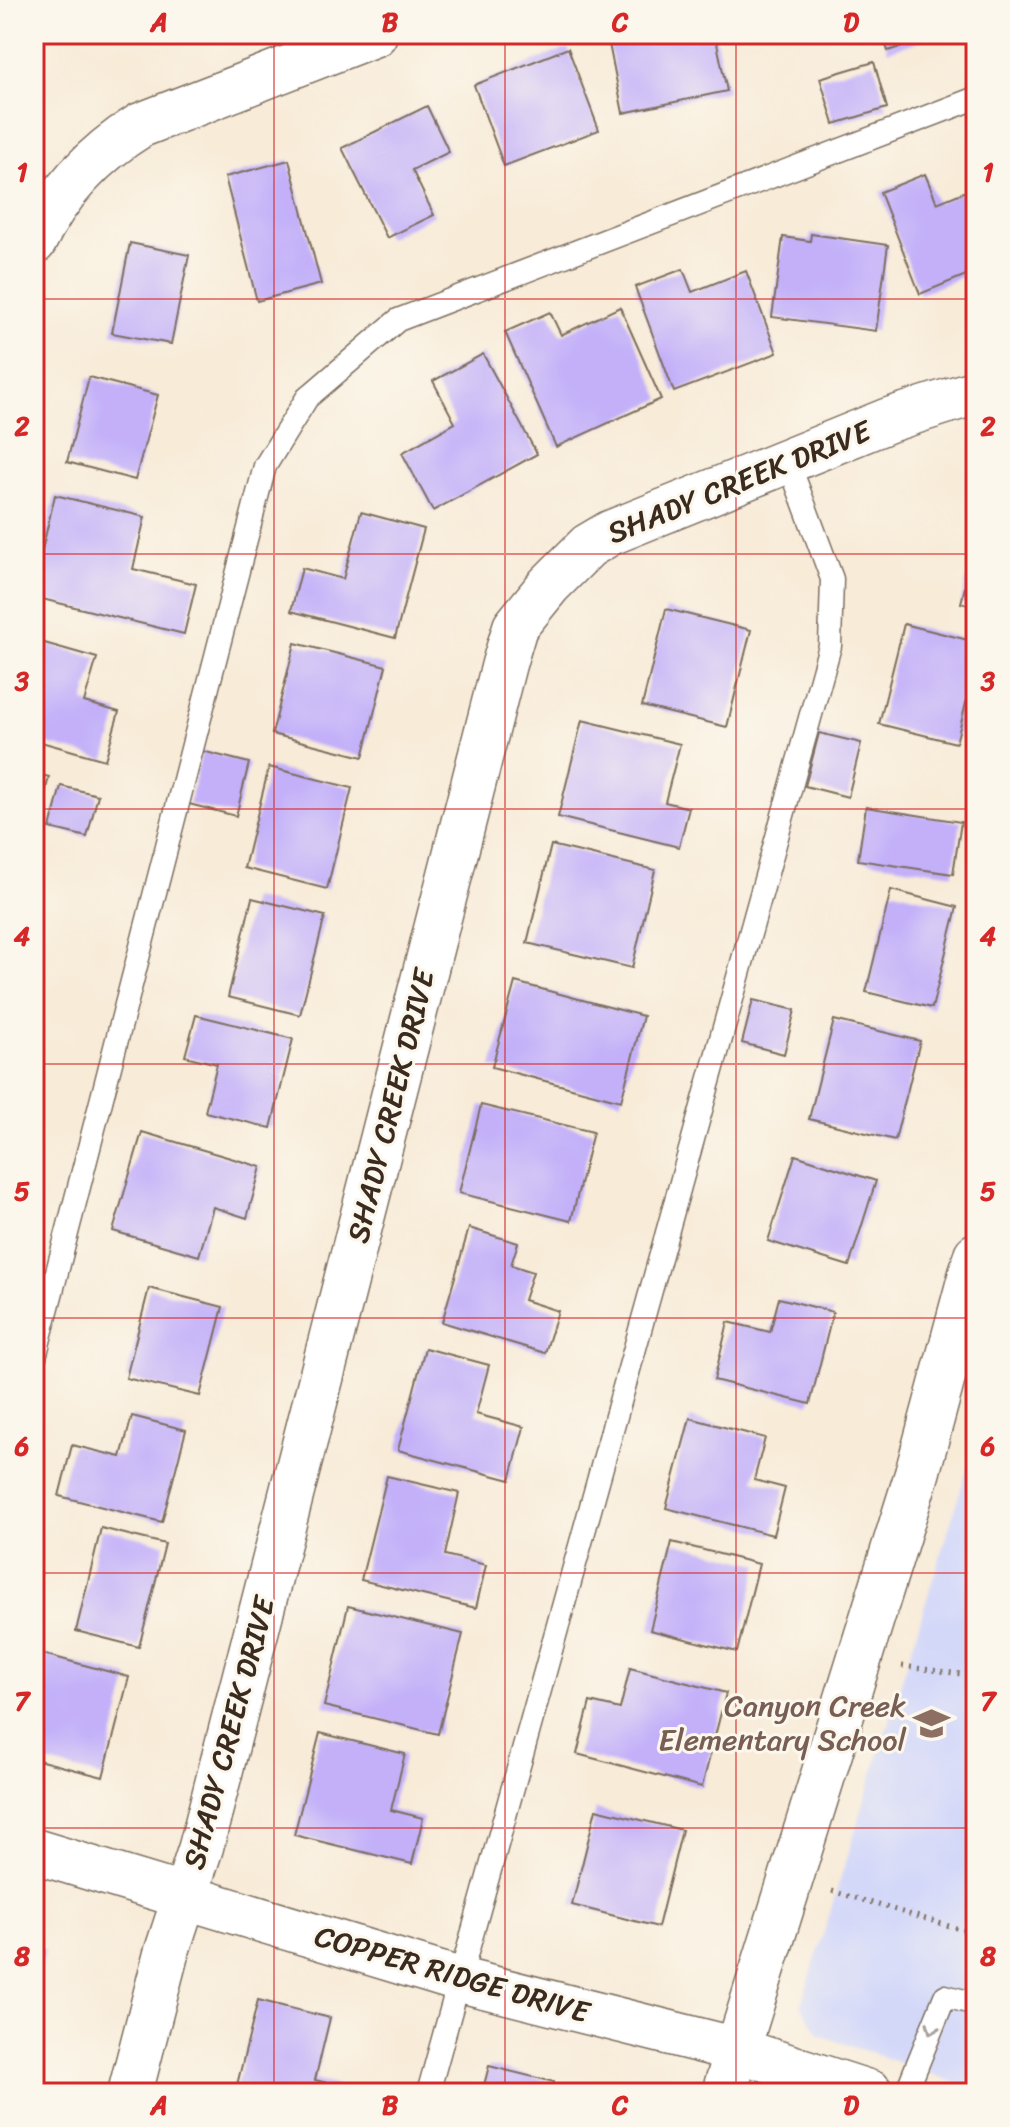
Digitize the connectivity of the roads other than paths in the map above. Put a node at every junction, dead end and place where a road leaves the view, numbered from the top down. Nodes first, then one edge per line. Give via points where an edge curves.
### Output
1 (375, 34) edge
2 (976, 98) edge
3 (34, 242) edge
4 (976, 392) edge
5 (788, 461) junction
6 (976, 1255) edge
7 (34, 1361) edge
8 (34, 1851) edge
9 (184, 1896) junction
10 (460, 1980) junction
11 (976, 2004) edge
12 (738, 2050) junction
13 (130, 2093) edge
14 (428, 2093) edge
15 (724, 2093) edge
16 (871, 2093) edge
17 (906, 2093) edge

1 - 3 street via 141,125 115,141 68,185
2 - 7 lane via 398,320 307,398 265,466
4 - 5 street, SHADY CREEK DRIVE
5 - 9 street, SHADY CREEK DRIVE via 588,546 515,627 201,1847
5 - 10 lane via 832,579 830,646
6 - 12 street via 917,1474
8 - 9 street, COPPER RIDGE DRIVE
9 - 10 street, COPPER RIDGE DRIVE
9 - 13 street, SHADY CREEK DRIVE
10 - 12 street, COPPER RIDGE DRIVE
10 - 14 lane
11 -> 17 lane via 945,1996
12 - 15 street
12 - 16 street, COPPER RIDGE DRIVE

